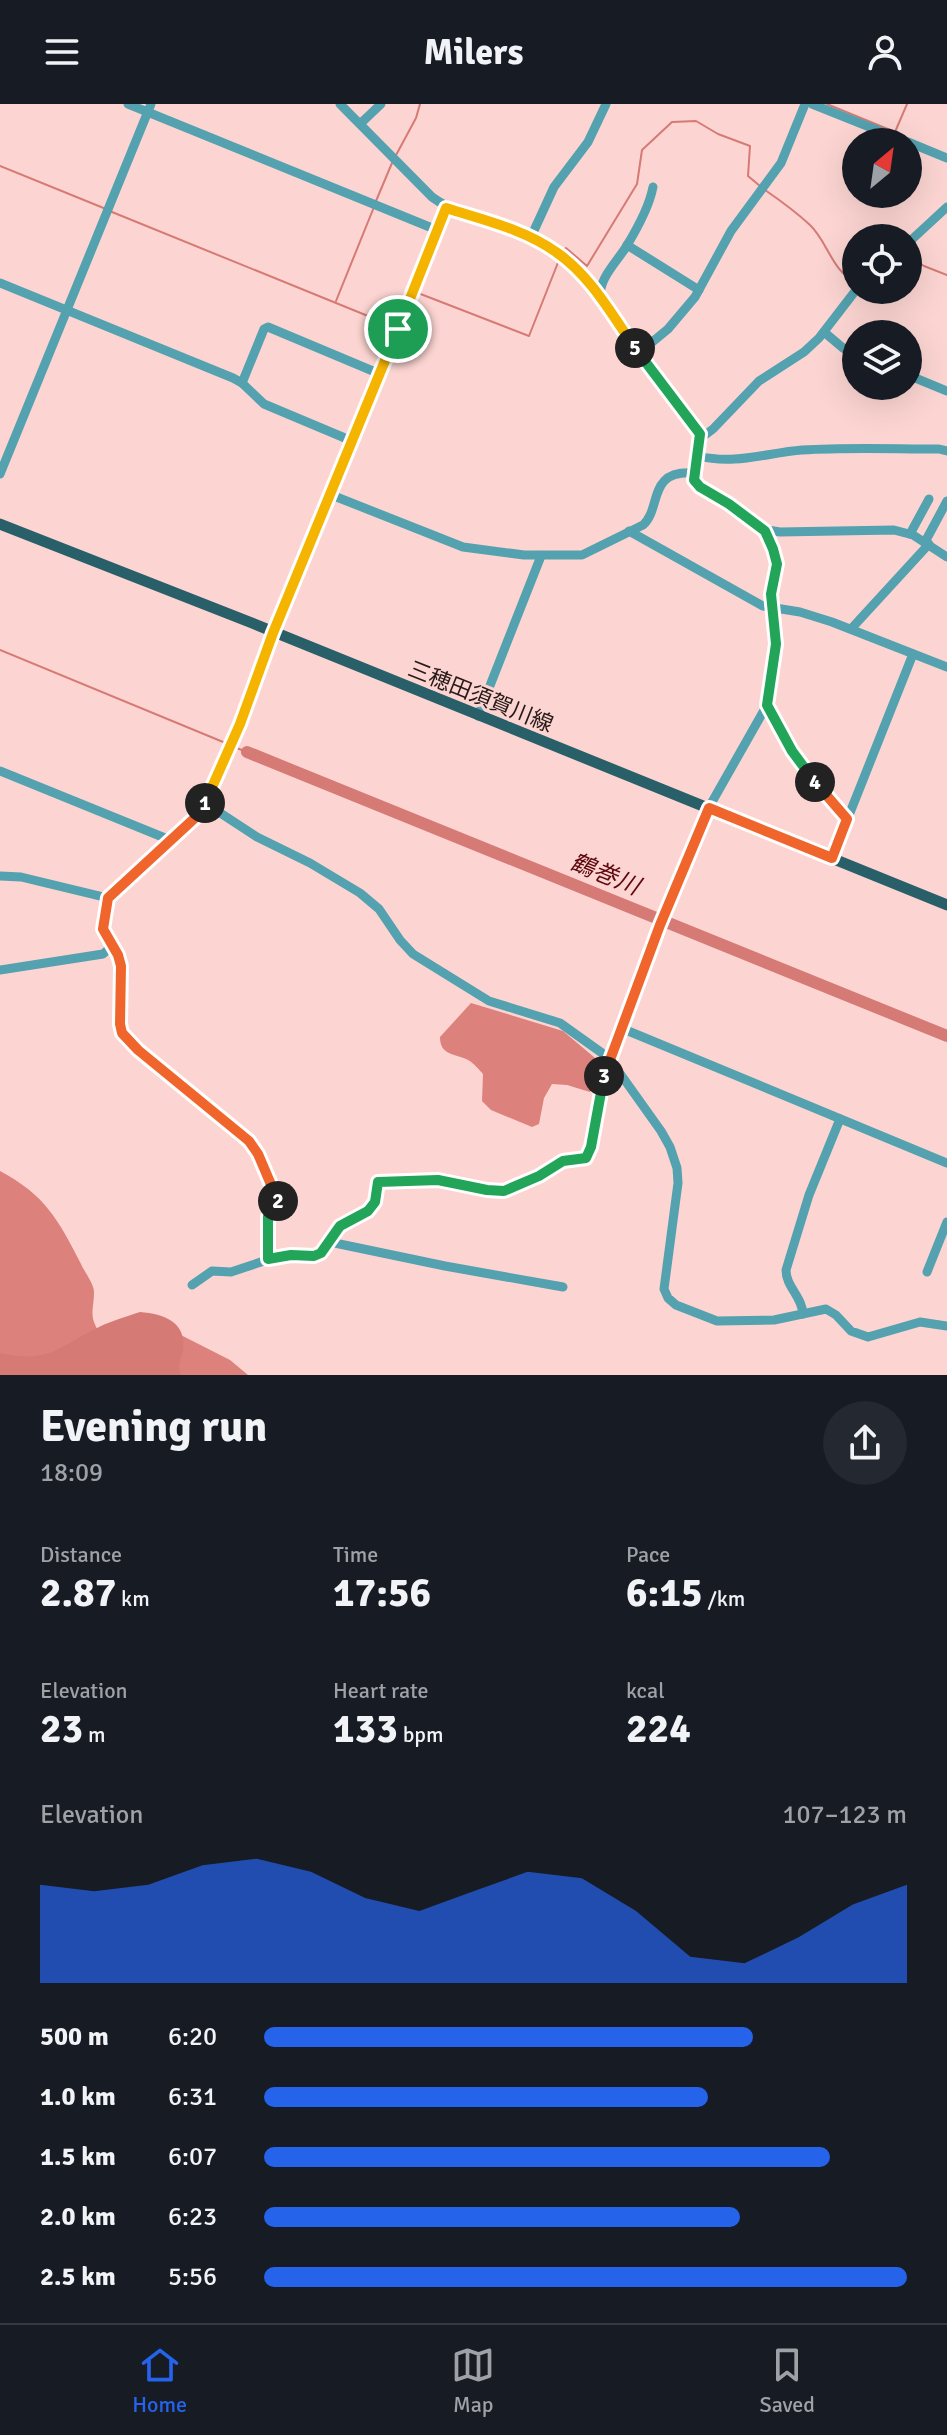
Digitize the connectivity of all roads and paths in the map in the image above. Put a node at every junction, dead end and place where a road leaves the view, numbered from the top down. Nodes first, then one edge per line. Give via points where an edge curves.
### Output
1 (128, 104) edge
2 (340, 104) edge
3 (381, 104) edge
4 (606, 104) edge
5 (805, 104) edge
6 (812, 104) edge
7 (149, 108) edge
8 (360, 124) junction
9 (873, 128) edge
10 (922, 148) edge
11 (947, 158) edge
12 (653, 187) dead end
13 (947, 207) edge
14 (446, 208) junction
15 (437, 230) junction
16 (922, 230) edge
17 (531, 237) junction
18 (627, 245) junction
19 (0, 283) edge
20 (699, 290) junction
21 (600, 298) junction
22 (845, 304) edge
23 (66, 311) junction
24 (824, 332) junction
25 (842, 347) edge
26 (639, 353) junction
27 (380, 374) junction
28 (922, 381) edge
29 (242, 383) junction
30 (947, 391) edge
31 (701, 438) junction
32 (352, 441) junction
33 (947, 451) edge
34 (698, 456) junction
35 (693, 473) junction
36 (0, 474) edge
37 (329, 494) junction
38 (929, 499) dead end
39 (947, 501) edge
40 (0, 524) edge
41 (629, 531) junction
42 (765, 531) junction
43 (910, 534) junction
44 (927, 543) junction
45 (945, 551) edge
46 (541, 556) junction
47 (773, 609) junction
48 (851, 629) junction
49 (273, 633) junction
50 (913, 654) junction
51 (947, 667) edge
52 (767, 705) junction
53 (478, 716) junction
54 (0, 771) edge
55 (205, 803) junction
56 (709, 808) junction
57 (847, 819) junction
58 (170, 840) junction
59 (832, 858) junction
60 (0, 876) edge
61 (108, 898) junction
62 (947, 905) edge
63 (112, 946) junction
64 (0, 970) edge
65 (621, 1028) junction
66 (609, 1058) junction
67 (840, 1119) junction
68 (947, 1163) edge
69 (947, 1222) edge
70 (330, 1242) junction
71 (268, 1259) junction
72 (927, 1272) dead end
73 (192, 1285) dead end
74 (563, 1287) dead end
75 (803, 1314) junction
76 (947, 1326) edge

1 - 7 street
2 - 8 street
3 - 8 street
4 - 17 street via 588,142 554,187
5 - 20 street via 781,163 731,231
6 - 9 street
7 - 15 street
7 - 23 street
8 - 14 street
10 - 11 street
12 - 18 street
13 - 16 street
14 - 15 street
14 - 17 street
15 - 27 street
17 - 21 street via 557,252
18 - 20 street
18 - 21 street via 601,282
19 - 23 street
20 - 26 street via 668,329
21 - 26 street
22 - 24 street
23 - 29 street
23 - 36 street
24 - 25 street
24 - 31 street via 759,381
26 - 31 street
27 - 29 street via 268,327
27 - 32 street
28 - 30 street
29 - 32 street via 264,404
31 - 34 street
32 - 37 street
33 - 34 street via 811,450 738,461
34 - 35 street
35 - 41 street via 676,474 665,482 647,521
35 - 42 street via 698,486
37 - 46 street via 463,547
37 - 49 street
38 - 43 street
39 - 44 street
40 - 49 main road, 三穂田須賀川線
41 - 46 street via 582,555
41 - 47 street
42 - 43 street
42 - 47 street via 777,560
43 - 44 street
44 - 45 street
44 - 48 street
46 - 53 street
47 - 48 street
47 - 52 street via 776,644
48 - 50 street
49 - 53 main road, 三穂田須賀川線
49 - 55 street
50 - 51 street
50 - 57 street
52 - 56 street
52 - 57 street via 795,756
53 - 56 main road, 三穂田須賀川線
54 - 58 street
55 - 58 street
55 - 66 street via 360,893 413,954 489,1001 560,1023
56 - 59 main road, 三穂田須賀川線
56 - 65 street
57 - 59 street
58 - 61 street
59 - 62 main road, 三穂田須賀川線
60 - 61 street
61 - 63 street via 103,929
63 - 64 street via 103,954
63 - 71 street via 121,971 122,1033 258,1154 278,1196 268,1217
65 - 66 street
65 - 67 street
66 - 70 street via 586,1158 563,1161 504,1191 438,1180 378,1182 368,1211 340,1226
66 - 75 street via 667,1142 677,1168 664,1280 668,1298 717,1321
67 - 68 street
67 - 75 street via 786,1270
69 - 72 street
70 - 71 street via 314,1256
70 - 74 street
71 - 73 street via 231,1272 212,1271
75 - 76 street via 828,1310 851,1331 868,1337 920,1322

